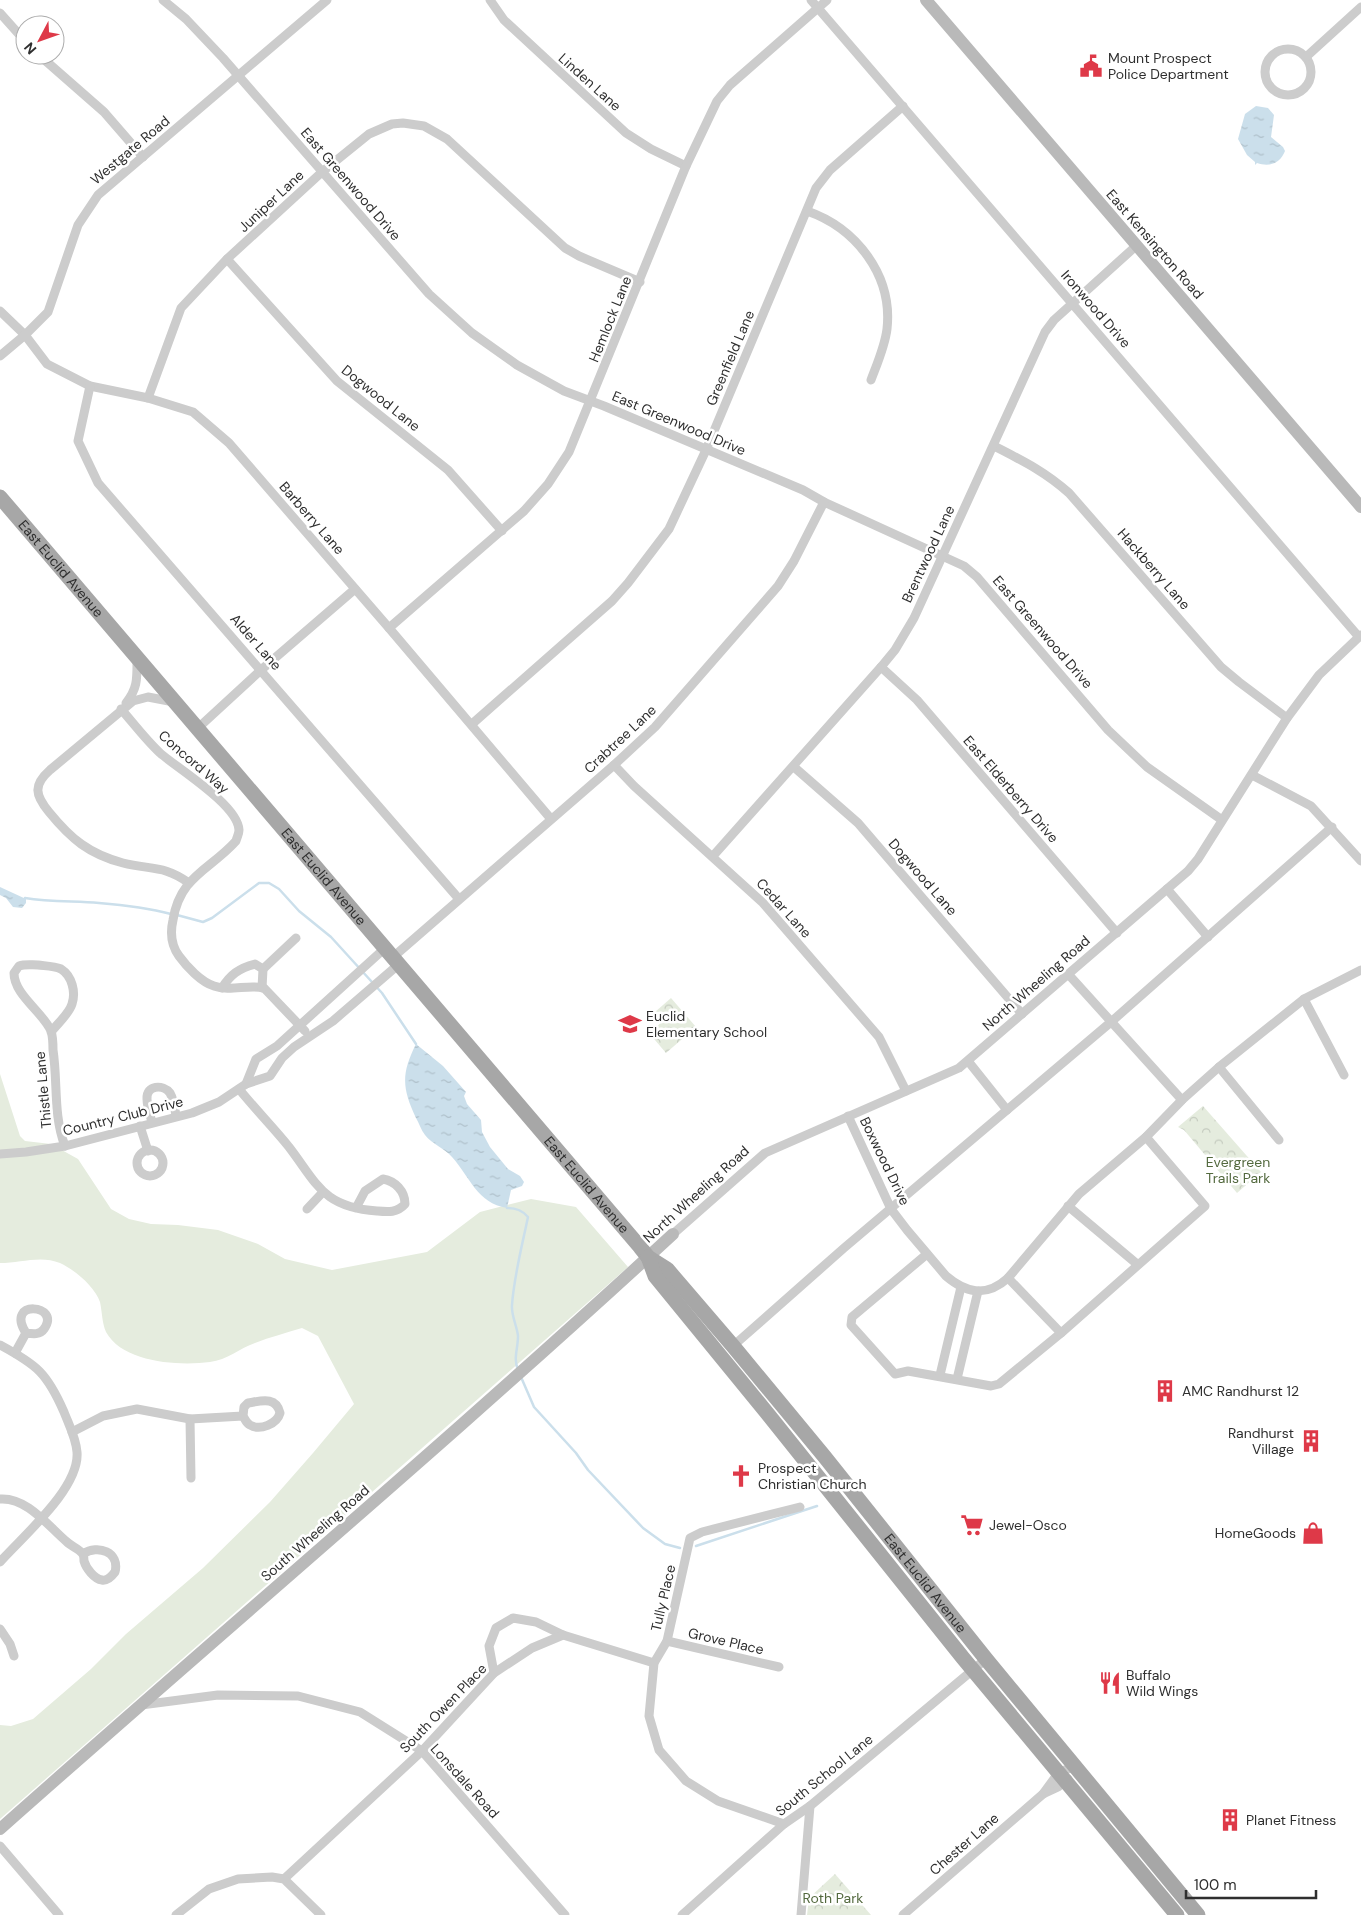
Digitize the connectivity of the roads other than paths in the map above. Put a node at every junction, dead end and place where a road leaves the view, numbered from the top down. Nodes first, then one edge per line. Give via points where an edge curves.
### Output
1 (163, 0) edge
2 (327, 0) edge
3 (490, 0) edge
4 (811, 0) edge
5 (827, 0) edge
6 (926, 0) edge
7 (1361, 7) edge
8 (818, 8) junction
9 (0, 13) edge
10 (15, 30) edge
11 (1306, 57) junction
12 (50, 65) edge
13 (239, 76) junction
14 (903, 106) junction
15 (143, 157) junction
16 (686, 166) junction
17 (322, 172) junction
18 (807, 211) junction
19 (1136, 246) junction
20 (228, 259) junction
21 (640, 282) junction
22 (1073, 303) junction
23 (0, 311) edge
24 (25, 335) junction
25 (0, 356) edge
26 (871, 380) dead end
27 (90, 386) junction
28 (148, 398) junction
29 (591, 402) junction
30 (994, 446) junction
31 (706, 450) junction
32 (0, 497) edge
33 (824, 502) junction
34 (1361, 507) edge
35 (502, 531) junction
36 (942, 556) junction
37 (355, 590) junction
38 (389, 628) junction
39 (1360, 636) edge
40 (137, 657) junction
41 (881, 667) junction
42 (262, 670) junction
43 (175, 702) junction
44 (122, 710) junction
45 (1287, 718) junction
46 (472, 724) junction
47 (198, 728) junction
48 (614, 765) junction
49 (794, 767) junction
50 (1252, 774) junction
51 (551, 818) junction
52 (1222, 820) junction
53 (1332, 828) junction
54 (713, 856) junction
55 (1361, 861) edge
56 (189, 883) junction
57 (1167, 889) junction
58 (459, 899) junction
59 (1117, 933) junction
60 (1208, 937) junction
61 (296, 938) dead end
62 (392, 957) junction
63 (263, 969) junction
64 (1361, 970) edge
65 (1069, 975) junction
66 (222, 988) junction
67 (262, 988) junction
68 (1304, 999) junction
69 (1022, 1014) junction
70 (1111, 1022) junction
71 (302, 1028) junction
72 (51, 1032) junction
73 (968, 1061) junction
74 (1219, 1067) junction
75 (1344, 1076) dead end
76 (243, 1086) junction
77 (906, 1091) junction
78 (1182, 1100) junction
79 (1007, 1110) junction
80 (176, 1116) junction
81 (848, 1116) junction
82 (152, 1122) junction
83 (140, 1126) junction
84 (1146, 1137) junction
85 (1279, 1140) dead end
86 (65, 1146) junction
87 (148, 1151) dead end
88 (0, 1154) edge
89 (322, 1192) junction
90 (1068, 1206) junction
91 (356, 1208) junction
92 (307, 1209) dead end
93 (891, 1209) junction
94 (673, 1234) joint
95 (927, 1254) junction
96 (648, 1257) junction
97 (1137, 1264) junction
98 (1008, 1278) junction
99 (962, 1287) junction
100 (978, 1291) junction
101 (26, 1333) dead end
102 (1061, 1333) junction
103 (0, 1345) edge
104 (733, 1346) junction
105 (15, 1353) junction
106 (940, 1375) junction
107 (957, 1379) junction
108 (243, 1416) dead end
109 (190, 1420) junction
110 (72, 1432) junction
111 (191, 1478) dead end
112 (0, 1499) edge
113 (800, 1507) dead end
114 (40, 1517) junction
115 (83, 1554) dead end
116 (0, 1562) edge
117 (0, 1629) edge
118 (563, 1635) junction
119 (667, 1641) junction
120 (14, 1656) dead end
121 (986, 1659) junction
122 (654, 1663) junction
123 (779, 1667) dead end
124 (973, 1670) junction
125 (494, 1673) junction
126 (139, 1706) junction
127 (422, 1751) junction
128 (1074, 1767) junction
129 (1063, 1777) junction
130 (810, 1806) junction
131 (784, 1824) junction
132 (0, 1829) edge
133 (0, 1846) edge
134 (284, 1879) junction
135 (1192, 1913) edge
136 (59, 1915) edge
137 (176, 1915) edge
138 (321, 1915) edge
139 (565, 1915) edge
140 (682, 1915) edge
141 (801, 1915) edge
142 (903, 1915) edge
143 (1178, 1915) edge

1 - 13 street, East Greenwood Drive via 204,36
2 - 13 street, Westgate Road
3 - 16 street, Linden Lane via 504,20 626,133
4 - 8 street, Ironwood Drive
5 - 8 street, Hemlock Lane
6 - 19 street, East Kensington Road
7 - 11 street
8 - 14 street, Ironwood Drive
8 - 16 street, Hemlock Lane via 730,86 713,109
9 - 10 street
11 - 11 street via 1286,49 1273,54 1265,67 1266,80 1272,90 1290,96 1304,90 1311,78 1310,63
12 - 15 street via 98,107
13 - 15 street, Westgate Road
13 - 17 street, East Greenwood Drive
14 - 18 street, Greenfield Lane via 830,170 816,188
14 - 22 street, Ironwood Drive
15 - 24 street, Westgate Road via 98,195 78,225 48,312
16 - 21 street, Hemlock Lane
17 - 20 street, Juniper Lane
17 - 21 street, Juniper Lane via 376,129 404,123 424,126 447,140 565,248
17 - 29 street, East Greenwood Drive via 428,294 458,322 526,371
18 - 26 street via 832,222 853,238 864,250 881,282 887,330
18 - 31 street, Greenfield Lane
19 - 22 street, Brentwood Lane
19 - 34 street, East Kensington Road
20 - 28 street, Juniper Lane via 180,308
20 - 35 street, Dogwood Lane via 336,381 443,466
21 - 29 street, Hemlock Lane
22 - 30 street, Brentwood Lane via 1046,332
22 - 39 street, Ironwood Drive
23 - 24 street, Barberry Lane
24 - 25 street, Westgate Road
24 - 27 street, Barberry Lane via 48,364
27 - 28 street, Barberry Lane
27 - 42 street, Alder Lane via 78,441 98,483
28 - 37 street, Barberry Lane via 193,412 229,443
29 - 31 street, East Greenwood Drive
29 - 35 street, Hemlock Lane via 569,452 554,476 534,501
30 - 36 street, Brentwood Lane
30 - 45 street, Hackberry Lane via 1032,465 1069,493 1221,667
31 - 33 street, East Greenwood Drive via 803,490
31 - 46 street, Greenfield Lane via 669,529 628,583
32 - 40 main road, East Euclid Avenue
33 - 36 street, East Greenwood Drive
33 - 48 street, Crabtree Lane via 794,561 770,598 663,718
35 - 38 street, Hemlock Lane
36 - 41 street, Brentwood Lane via 905,635
36 - 52 street, East Greenwood Drive via 964,566 977,577 1129,751 1165,781
37 - 38 street, Barberry Lane
37 - 42 street
38 - 46 street, Barberry Lane
39 - 45 street, North Wheeling Road via 1319,675
40 - 43 main road, East Euclid Avenue
40 - 44 street via 134,693
41 - 49 street, Brentwood Lane
41 - 59 street, East Elderberry Drive via 917,700
42 - 47 street
42 - 58 street, Alder Lane
43 - 44 street via 148,697 133,701
43 - 47 main road, East Euclid Avenue
44 - 56 street, Concord Way via 158,750 210,791 238,825 236,841
44 - 56 street via 44,776 38,786 39,799 60,827 84,848 124,864 167,870
45 - 50 street, North Wheeling Road
46 - 51 street, Barberry Lane
47 - 62 main road, East Euclid Avenue
48 - 51 street, Crabtree Lane
48 - 54 street, Cedar Lane
49 - 54 street, Brentwood Lane
49 - 69 street, Dogwood Lane via 858,823
50 - 52 street, North Wheeling Road
50 - 53 street via 1311,806
51 - 58 street, Crabtree Lane
52 - 57 street, North Wheeling Road via 1198,859
53 - 55 street
53 - 60 street
54 - 77 street, Cedar Lane via 763,902 879,1037
56 - 66 street, Concord Way via 179,895 175,908 172,941 183,961 208,984
57 - 59 street, North Wheeling Road
57 - 60 street
58 - 62 street, Crabtree Lane
59 - 65 street, North Wheeling Road
60 - 70 street
61 - 63 street
62 - 71 street via 365,967
62 - 76 street, Country Club Drive via 378,981 333,1020 294,1047 270,1076
62 - 96 main road, East Euclid Avenue
63 - 66 street via 254,964 246,966 233,973
63 - 67 street
64 - 68 street
65 - 69 street, North Wheeling Road
65 - 70 street
66 - 67 street, Concord Way
67 - 71 street
68 - 74 street
68 - 75 street
69 - 73 street, North Wheeling Road
70 - 78 street
70 - 79 street
71 - 76 street via 256,1059
72 - 72 street, Thistle Lane via 17,986 14,974 19,966 53,966 70,978 73,1002
72 - 86 street, Thistle Lane via 57,1116
73 - 77 street, North Wheeling Road via 947,1075
73 - 79 street
74 - 78 street
74 - 85 street
76 - 80 street, Country Club Drive via 206,1108
76 - 89 street
77 - 81 street, North Wheeling Road
78 - 84 street
79 - 93 street
80 - 82 street, Country Club Drive
80 - 82 street via 170,1094 162,1087 154,1088 146,1098
81 - 93 street, Boxwood Drive
81 - 94 street, North Wheeling Road via 765,1153
82 - 83 street, Country Club Drive
83 - 86 street, Country Club Drive
83 - 87 street
84 - 90 street
84 - 97 street via 1205,1206
86 - 88 street, Country Club Drive
89 - 91 street
89 - 92 street
90 - 97 street
90 - 98 street
91 - 91 street via 393,1212 405,1204 404,1196 394,1183 383,1179 366,1191
93 - 95 street, Boxwood Drive
93 - 104 street
94 - 96 street, North Wheeling Road
95 - 99 street, Boxwood Drive via 946,1276
95 - 106 street via 852,1318 851,1325 895,1374 908,1371
96 - 104 main road, East Euclid Avenue via 667,1270
96 - 124 main road, East Euclid Avenue via 655,1276
96 - 126 street, South Wheeling Road via 514,1380
97 - 102 street
98 - 100 street via 988,1291
98 - 102 street
99 - 100 street, Boxwood Drive
99 - 106 street
100 - 107 street
101 - 105 street
102 - 107 street via 999,1384 991,1386
103 - 105 street
104 - 121 main road, East Euclid Avenue
105 - 110 street via 50,1382
106 - 107 street
108 - 109 street
109 - 110 street via 137,1409 103,1416
109 - 111 street
110 - 114 street via 77,1452 73,1474 68,1486
112 - 114 street via 26,1506
113 - 119 street, Tully Place via 702,1532 690,1538
114 - 115 street
114 - 116 street
117 - 120 street
118 - 122 street
118 - 125 street, South Owen Place via 532,1648
118 - 125 street via 536,1622 513,1618 496,1628 489,1646
119 - 122 street, Tully Place
119 - 123 street, Grove Place
121 - 124 street, South School Lane
121 - 128 main road, East Euclid Avenue
122 - 131 street, Tully Place via 649,1716 659,1750 686,1781 718,1801
124 - 129 main road, East Euclid Avenue
124 - 130 street, South School Lane
125 - 127 street, South Owen Place
126 - 127 street, Lonsdale Road via 218,1695 298,1696 360,1712
126 - 132 street, South Wheeling Road
127 - 134 street, South Owen Place
127 - 139 street, Lonsdale Road
128 - 129 street
128 - 135 main road, East Euclid Avenue
129 - 142 street, Chester Lane via 1052,1780 1043,1794
129 - 143 main road, East Euclid Avenue
130 - 131 street, South School Lane
130 - 141 street
131 - 140 street, South School Lane
133 - 136 street
134 - 137 street via 238,1879 209,1889
134 - 138 street

